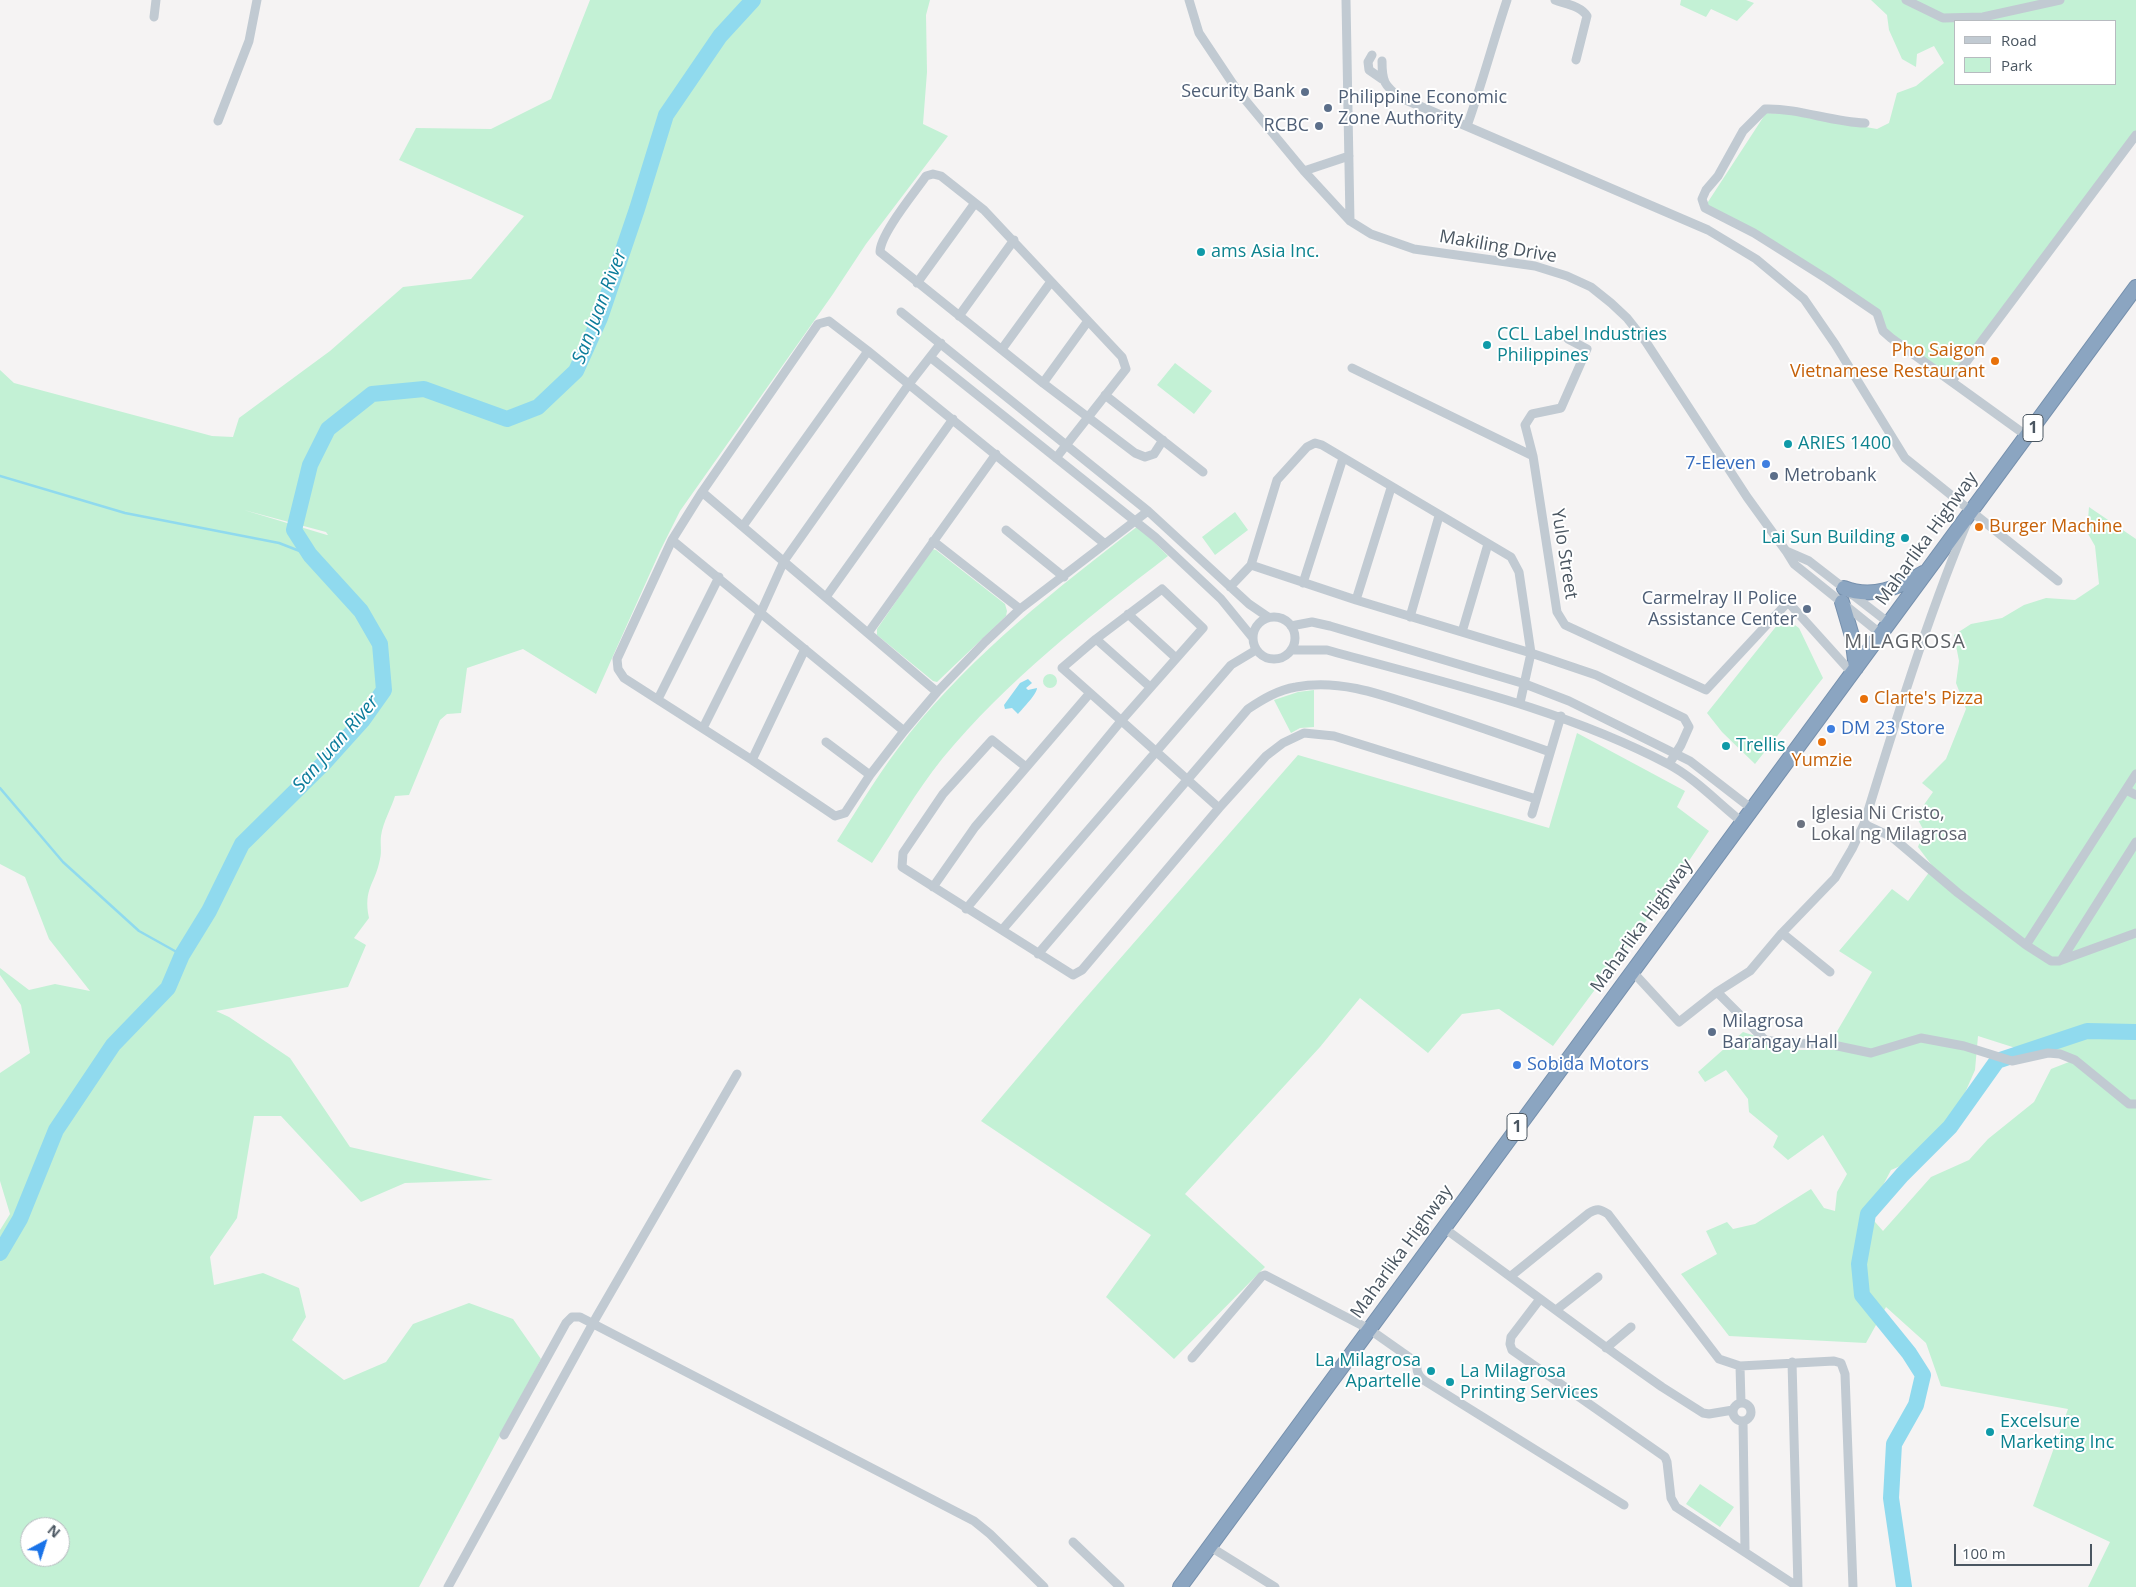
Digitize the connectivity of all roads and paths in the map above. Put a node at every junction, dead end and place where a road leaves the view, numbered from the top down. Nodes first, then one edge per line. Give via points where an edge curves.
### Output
1 (156, 0) edge
2 (257, 0) edge
3 (1189, 0) edge
4 (1346, 0) edge
5 (1507, 0) edge
6 (1555, 0) edge
7 (1906, 0) edge
8 (2060, 0) edge
9 (154, 17) dead end
10 (1372, 55) dead end
11 (1576, 60) dead end
12 (1382, 61) dead end
13 (1382, 79) junction
14 (218, 121) dead end
15 (1865, 123) dead end
16 (1466, 126) junction
17 (2136, 135) edge
18 (1348, 156) junction
19 (1304, 171) junction
20 (975, 203) junction
21 (1350, 221) junction
22 (1014, 240) junction
23 (1050, 282) junction
24 (917, 283) junction
25 (2136, 287) edge
26 (901, 312) dead end
27 (959, 316) junction
28 (1088, 321) junction
29 (1568, 339) dead end
30 (941, 343) junction
31 (1002, 349) junction
32 (868, 351) junction
33 (930, 357) junction
34 (1352, 368) dead end
35 (1952, 382) junction
36 (1043, 383) junction
37 (909, 384) junction
38 (1105, 395) junction
39 (1088, 417) junction
40 (953, 419) junction
41 (2028, 436) junction
42 (1163, 440) junction
43 (1066, 444) junction
44 (996, 454) junction
45 (1533, 456) junction
46 (1056, 458) junction
47 (1343, 458) junction
48 (1202, 472) dead end
49 (1391, 488) junction
50 (702, 492) junction
51 (1148, 511) junction
52 (1972, 511) junction
53 (1439, 516) junction
54 (1135, 520) junction
55 (743, 526) junction
56 (1006, 530) dead end
57 (672, 540) junction
58 (933, 541) junction
59 (1104, 544) junction
60 (1488, 544) junction
61 (1786, 551) junction
62 (784, 561) junction
63 (1251, 565) junction
64 (1930, 569) junction
65 (719, 577) junction
66 (1064, 577) junction
67 (2058, 581) dead end
68 (1303, 583) junction
69 (1230, 587) junction
70 (1844, 588) junction
71 (826, 597) junction
72 (1356, 600) junction
73 (1842, 602) junction
74 (1020, 609) junction
75 (761, 612) junction
76 (1128, 614) junction
77 (1268, 617) junction
78 (1410, 617) junction
79 (1291, 626) junction
80 (1885, 628) junction
81 (1462, 632) junction
82 (868, 633) junction
83 (1252, 636) junction
84 (1096, 639) junction
85 (805, 649) junction
86 (1256, 650) junction
87 (1291, 650) junction
88 (1531, 653) junction
89 (1176, 658) junction
90 (1854, 671) junction
91 (1526, 684) junction
92 (1150, 688) junction
93 (937, 692) junction
94 (1090, 693) junction
95 (658, 699) junction
96 (1520, 703) junction
97 (1561, 716) junction
98 (1121, 721) junction
99 (703, 728) junction
100 (904, 731) junction
101 (826, 742) dead end
102 (1156, 751) junction
103 (1550, 752) junction
104 (1676, 753) junction
105 (752, 760) junction
106 (1669, 764) junction
107 (1026, 767) junction
108 (2136, 774) edge
109 (870, 775) junction
110 (1188, 780) junction
111 (2126, 790) junction
112 (2136, 796) edge
113 (1536, 799) junction
114 (1219, 808) junction
115 (1752, 810) junction
116 (1532, 814) dead end
117 (1742, 822) junction
118 (1864, 824) junction
119 (2136, 842) edge
120 (933, 887) junction
121 (966, 909) junction
122 (1002, 930) junction
123 (1782, 933) junction
124 (2136, 933) edge
125 (2026, 945) junction
126 (1038, 954) junction
127 (2062, 960) junction
128 (1632, 971) junction
129 (1830, 972) dead end
130 (1717, 992) junction
131 (737, 1074) dead end
132 (2136, 1104) edge
133 (1444, 1228) junction
134 (1511, 1276) junction
135 (1598, 1277) dead end
136 (1540, 1298) junction
137 (1556, 1310) junction
138 (592, 1325) junction
139 (1631, 1327) dead end
140 (1369, 1329) junction
141 (1606, 1348) junction
142 (1192, 1358) dead end
143 (1792, 1362) junction
144 (1740, 1366) junction
145 (1741, 1403) junction
146 (1733, 1410) junction
147 (1743, 1422) junction
148 (504, 1435) dead end
149 (1624, 1505) dead end
150 (1073, 1542) dead end
151 (1209, 1546) junction
152 (1745, 1551) junction
153 (448, 1587) edge
154 (1044, 1587) edge
155 (1120, 1587) edge
156 (1180, 1587) edge
157 (1275, 1587) edge
158 (1798, 1587) edge
159 (1853, 1587) edge

1 - 9 street
2 - 14 street via 249,41
3 - 19 street, Makiling Drive via 1199,33 1237,90
4 - 18 street
5 - 16 street
6 - 11 street via 1579,8 1587,16
7 - 8 street via 1943,18 1983,17
10 - 13 street via 1368,62 1369,70
12 - 13 street
13 - 16 street via 1402,98
15 - 35 street via 1786,108 1765,109 1743,131 1702,199 1705,208 1827,278 1877,314 1883,331 1891,338
16 - 52 street via 1708,230 1756,259 1804,299 1905,458
17 - 35 street
18 - 19 street
18 - 21 street
19 - 21 street, Makiling Drive
20 - 22 street
20 - 24 street
20 - 24 street via 941,176 926,176 880,246 880,252
21 - 61 street, Makiling Drive via 1371,234 1414,249 1535,266 1591,287 1627,318 1646,342
22 - 23 street
22 - 27 street
23 - 28 street
23 - 31 street
24 - 27 street
25 - 41 highway, Maharlika Highway / 1
26 - 30 street
27 - 31 street
28 - 36 street
28 - 38 street via 1122,357 1126,370
29 - 45 street, Yulo Street via 1587,349 1561,408 1532,414 1525,425
30 - 33 street
30 - 43 street
31 - 36 street
32 - 37 street
32 - 50 street via 829,321 818,324
32 - 55 street
33 - 37 street
33 - 46 street
34 - 45 street
35 - 41 street
36 - 39 street
37 - 40 street
37 - 62 street
38 - 39 street
38 - 42 street
39 - 42 street via 1145,457 1154,454
39 - 43 street
40 - 44 street
40 - 71 street
41 - 52 highway, Maharlika Highway / 1
42 - 48 street
43 - 46 street
43 - 51 street
44 - 58 street
44 - 59 street
45 - 90 street, Yulo Street via 1557,612 1565,625 1706,690 1788,602
46 - 54 street
47 - 49 street
47 - 63 street via 1315,443 1307,447 1277,480
47 - 68 street
49 - 53 street
49 - 72 street
50 - 55 street
50 - 57 street
51 - 54 street
51 - 69 street
52 - 64 highway, Maharlika Highway / 1
52 - 67 street
52 - 118 street via 1944,578
53 - 60 street
53 - 78 street
54 - 59 street
54 - 83 street via 1221,599
55 - 62 street
56 - 66 street
57 - 65 street
57 - 95 street via 617,659 618,669 624,678
58 - 74 street
58 - 82 street
59 - 66 street
60 - 81 street
60 - 88 street via 1511,557 1519,572
61 - 70 street via 1809,561
61 - 73 street, Makiling Drive via 1794,564
62 - 71 street
62 - 75 street
63 - 68 street
63 - 69 street
64 - 70 highway via 1900,587 1883,591 1856,593
64 - 80 highway, Maharlika Highway / 1
65 - 75 street
65 - 95 street
66 - 74 street
68 - 72 street
69 - 77 street
70 - 80 street
71 - 82 street
72 - 78 street
73 - 80 street, Makiling Drive
73 - 90 highway via 1852,636
74 - 93 street
75 - 85 street
75 - 99 street
76 - 84 street
76 - 89 street
76 - 89 street via 1162,589 1203,628
77 - 79 street via 1281,618
77 - 83 street via 1257,624
78 - 81 street
79 - 87 street via 1295,638
79 - 91 street via 1312,622 1330,626
80 - 90 highway, Maharlika Highway / 1
81 - 88 street
82 - 93 street
83 - 86 street
84 - 92 street
84 - 94 street via 1062,668
85 - 100 street
85 - 105 street
86 - 87 street via 1267,658 1280,658
86 - 102 street via 1231,665
87 - 96 street via 1327,650
88 - 91 street
88 - 104 street via 1596,675 1684,718 1689,727
89 - 92 street
90 - 115 highway, Maharlika Highway / 1
91 - 96 street
91 - 104 street via 1570,701
92 - 98 street
93 - 100 street
94 - 98 street
94 - 107 street
95 - 99 street
96 - 97 street
97 - 103 street
97 - 106 street
98 - 102 street
98 - 121 street
99 - 105 street
100 - 109 street
101 - 109 street
102 - 110 street
102 - 122 street
103 - 110 street via 1401,701 1353,687 1318,684 1267,696 1248,709
103 - 113 street
104 - 106 street
104 - 115 street via 1703,770
105 - 109 street via 835,816 845,813
106 - 117 street
107 - 120 street via 975,827
107 - 120 street via 992,740 942,794 903,853 902,867
108 - 111 street
110 - 114 street
110 - 126 street
111 - 112 street
111 - 125 street
113 - 114 street via 1334,736 1304,733 1266,756
113 - 116 street
114 - 126 street via 1082,970 1073,974 1067,972
115 - 117 highway, Maharlika Highway / 1
117 - 128 highway, Maharlika Highway / 1
118 - 123 street via 1835,878
118 - 125 street via 1892,837
119 - 127 street
120 - 121 street
121 - 122 street
122 - 126 street
123 - 129 street
123 - 130 street via 1750,971
124 - 127 street
125 - 127 street via 2051,961
128 - 130 street via 1679,1022
128 - 133 highway, Maharlika Highway / 1
130 - 132 street via 1765,1040 1832,1045 1871,1053 1921,1038 1991,1053 2012,1061 2048,1053 2060,1054 2080,1064 2128,1104
131 - 138 street
133 - 134 street
133 - 140 highway, Maharlika Highway / 1
134 - 136 street
134 - 144 street via 1589,1213 1600,1209 1608,1214 1714,1353 1726,1362
135 - 137 street
136 - 137 street
136 - 152 street via 1511,1336 1512,1350 1664,1458 1671,1498 1676,1507
137 - 141 street
138 - 148 street via 572,1317 566,1323
138 - 153 street
138 - 154 street via 974,1521
139 - 141 street
140 - 142 street via 1265,1275
140 - 149 street via 1412,1360 1417,1365 1420,1378
140 - 151 highway, Maharlika Highway / 1
141 - 146 street via 1662,1388 1703,1412
143 - 144 street
143 - 158 street
143 - 159 street via 1834,1361 1844,1368
144 - 145 street
145 - 146 street
145 - 147 street via 1748,1405 1751,1411
146 - 147 street via 1734,1417
147 - 152 street
150 - 155 street
151 - 156 highway, Maharlika Highway / 1
151 - 157 street
152 - 158 street

